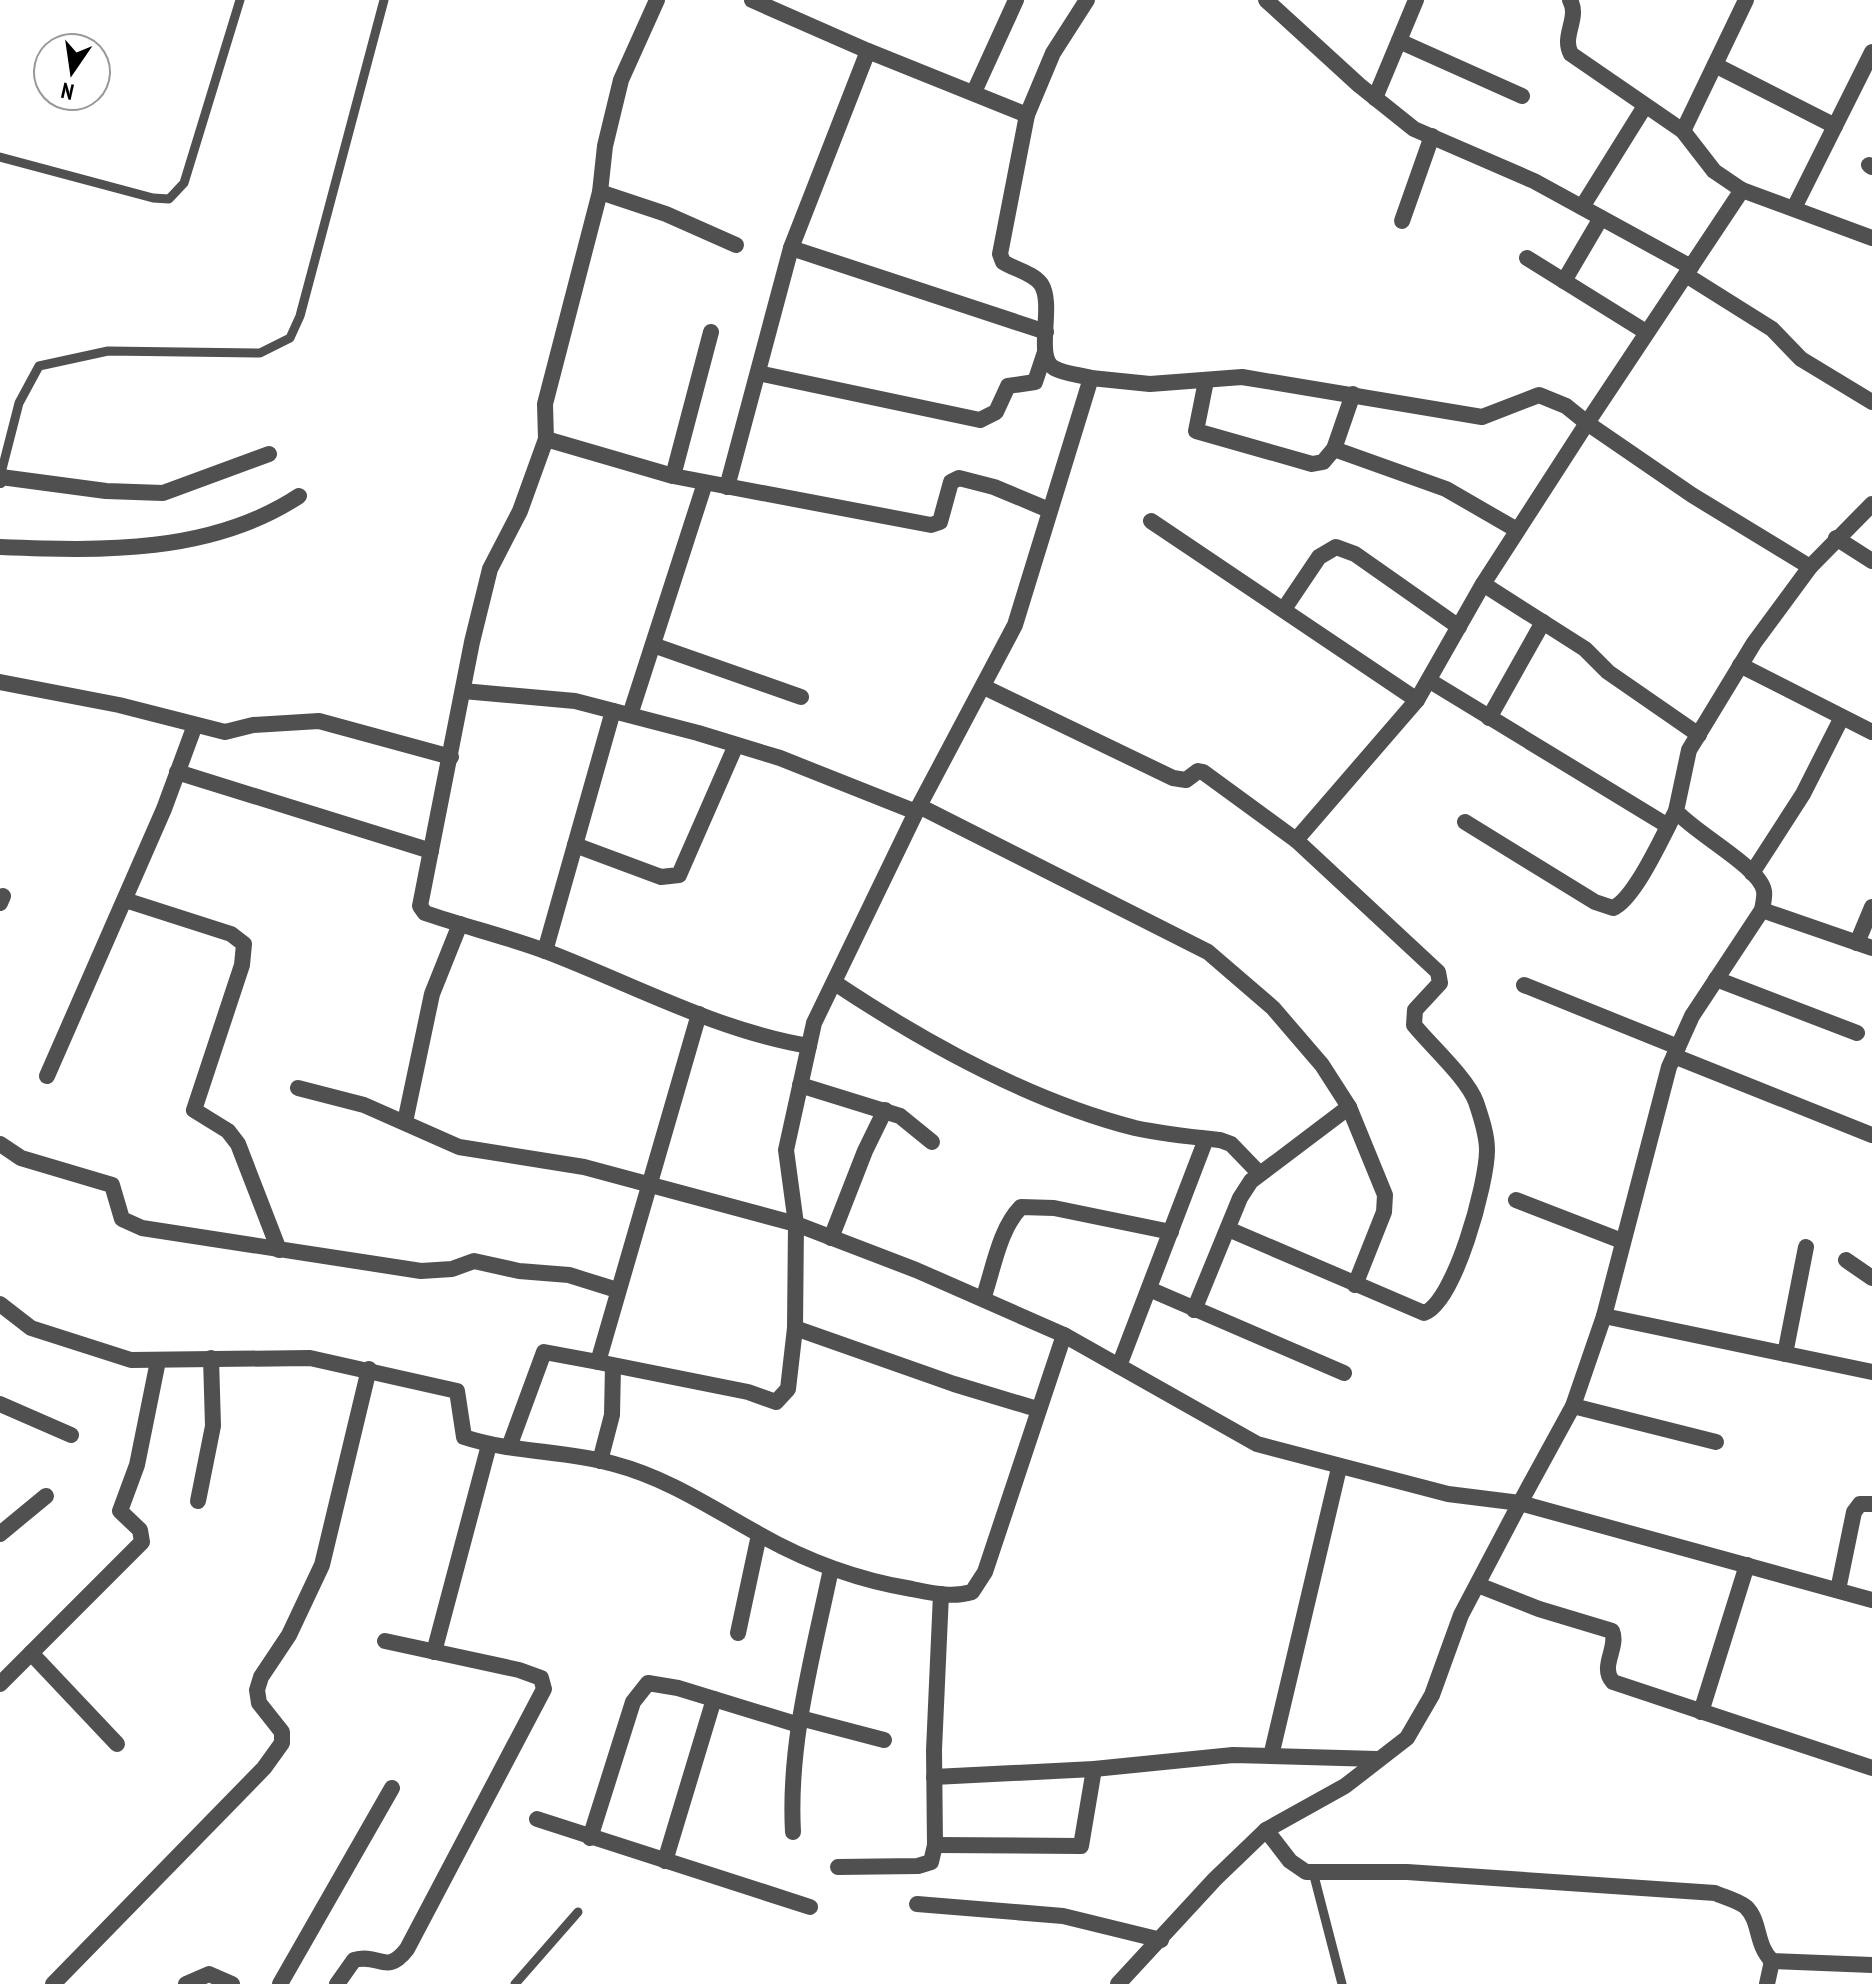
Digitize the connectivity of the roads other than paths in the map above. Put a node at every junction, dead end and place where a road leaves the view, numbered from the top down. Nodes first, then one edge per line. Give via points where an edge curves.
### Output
1 (240, 0) edge
2 (384, 0) edge
3 (657, 0) edge
4 (752, 0) edge
5 (1016, 0) edge
6 (1087, 0) edge
7 (1266, 0) edge
8 (1416, 0) edge
9 (1570, 0) edge
10 (1746, 0) edge
11 (771, 4) edge
12 (1399, 41) junction
13 (868, 51) junction
14 (1872, 52) edge
15 (1715, 65) junction
16 (974, 92) junction
17 (1522, 96) dead end
18 (1375, 98) junction
19 (1645, 106) junction
20 (1027, 115) junction
21 (1835, 126) junction
22 (1683, 131) junction
23 (1432, 136) junction
24 (0, 157) edge
25 (1742, 190) junction
26 (600, 192) junction
27 (1582, 207) junction
28 (1794, 208) junction
29 (1601, 218) junction
30 (1402, 221) dead end
31 (1872, 238) edge
32 (736, 245) dead end
33 (791, 248) junction
34 (1527, 258) dead end
35 (1688, 271) junction
36 (1564, 281) junction
37 (711, 332) dead end
38 (1046, 332) junction
39 (1646, 332) junction
40 (1045, 352) junction
41 (758, 373) junction
42 (1091, 378) junction
43 (1206, 381) junction
44 (1353, 394) junction
45 (1872, 402) edge
46 (1587, 423) junction
47 (546, 439) junction
48 (1334, 449) junction
49 (269, 454) dead end
50 (673, 476) junction
51 (0, 478) edge
52 (705, 483) junction
53 (727, 487) junction
54 (299, 496) dead end
55 (1872, 504) edge
56 (1049, 510) junction
57 (1151, 521) dead end
58 (1517, 530) junction
59 (1836, 538) junction
60 (0, 547) edge
61 (1872, 561) edge
62 (1810, 567) junction
63 (1483, 584) junction
64 (1284, 609) junction
65 (1543, 622) junction
66 (1459, 627) junction
67 (653, 645) junction
68 (1740, 665) junction
69 (1430, 681) junction
70 (0, 682) edge
71 (984, 687) junction
72 (463, 691) junction
73 (801, 697) dead end
74 (1417, 700) junction
75 (613, 711) junction
76 (630, 715) junction
77 (1489, 718) junction
78 (1841, 719) junction
79 (195, 725) junction
80 (1872, 732) edge
81 (1699, 735) junction
82 (736, 745) junction
83 (451, 757) junction
84 (177, 772) junction
85 (918, 809) junction
86 (1672, 819) junction
87 (1465, 822) dead end
88 (1296, 840) junction
89 (575, 845) junction
90 (431, 851) junction
91 (1752, 873) junction
92 (125, 900) junction
93 (1872, 907) edge
94 (1762, 910) junction
95 (460, 924) junction
96 (1864, 946) edge
97 (545, 951) junction
98 (1716, 979) junction
99 (835, 983) junction
100 (1524, 985) dead end
101 (699, 1014) junction
102 (1857, 1033) dead end
103 (809, 1046) junction
104 (1676, 1052) junction
105 (47, 1076) dead end
106 (800, 1085) junction
107 (298, 1088) dead end
108 (1349, 1107) junction
109 (885, 1110) junction
110 (405, 1122) junction
111 (1872, 1135) edge
112 (1206, 1139) junction
113 (932, 1142) dead end
114 (0, 1144) edge
115 (1259, 1173) junction
116 (647, 1185) junction
117 (1516, 1200) dead end
118 (796, 1224) junction
119 (1228, 1229) junction
120 (1171, 1232) junction
121 (831, 1238) junction
122 (1622, 1241) junction
123 (1806, 1247) dead end
124 (279, 1250) junction
125 (1846, 1260) dead end
126 (1872, 1278) edge
127 (1355, 1285) junction
128 (1149, 1289) junction
129 (617, 1290) junction
130 (983, 1299) junction
131 (0, 1304) edge
132 (1194, 1310) junction
133 (1604, 1316) junction
134 (795, 1328) junction
135 (1064, 1335) junction
136 (1785, 1354) junction
137 (211, 1358) junction
138 (158, 1361) junction
139 (606, 1364) junction
140 (1119, 1366) junction
141 (369, 1369) junction
142 (1872, 1372) edge
143 (1344, 1373) dead end
144 (0, 1404) edge
145 (1573, 1406) junction
146 (1037, 1409) junction
147 (71, 1435) dead end
148 (1716, 1442) dead end
149 (489, 1445) junction
150 (509, 1447) junction
151 (600, 1461) junction
152 (1339, 1468) junction
153 (46, 1496) dead end
154 (198, 1501) dead end
155 (1520, 1503) junction
156 (1872, 1504) edge
157 (0, 1534) edge
158 (759, 1535) junction
159 (1747, 1565) junction
160 (831, 1569) junction
161 (1478, 1585) junction
162 (1838, 1590) junction
163 (941, 1594) junction
164 (1872, 1600) edge
165 (738, 1633) dead end
166 (385, 1641) dead end
167 (434, 1652) junction
168 (31, 1653) junction
169 (0, 1684) edge
170 (714, 1699) junction
171 (1701, 1712) junction
172 (800, 1722) junction
173 (884, 1740) dead end
174 (117, 1744) dead end
175 (1271, 1756) junction
176 (1377, 1759) junction
177 (1872, 1768) edge
178 (1094, 1769) junction
179 (934, 1777) junction
180 (392, 1788) dead end
181 (537, 1819) dead end
182 (1266, 1830) junction
183 (793, 1832) dead end
184 (590, 1838) junction
185 (935, 1845) junction
186 (665, 1861) junction
187 (838, 1867) dead end
188 (1313, 1872) junction
189 (917, 1904) dead end
190 (810, 1907) dead end
191 (578, 1912) dead end
192 (1161, 1940) junction
193 (1772, 1961) junction
194 (1872, 1965) edge
195 (53, 1984) edge
196 (186, 1984) edge
197 (232, 1984) edge
198 (280, 1984) edge
199 (337, 1984) edge
200 (515, 1984) edge
201 (1118, 1984) edge
202 (1342, 1984) edge
203 (1767, 1984) edge

1 - 24 lane via 194,156 177,194 153,198
2 - 51 lane via 290,338 260,353 108,351 39,366 19,403
3 - 26 street via 621,80
4 - 11 street
5 - 16 street
6 - 20 street via 1053,53
7 - 18 street
8 - 12 street
9 - 19 street via 1571,54
10 - 15 street
11 - 13 street
12 - 17 street
12 - 18 street
13 - 16 street
13 - 33 street
14 - 21 street
15 - 21 street
15 - 22 street
16 - 20 street
18 - 23 street via 1400,120
19 - 22 street
19 - 27 street
20 - 38 street via 1000,254 1003,262 1039,281 1047,307
21 - 28 street
22 - 25 street via 1714,171
23 - 27 street
23 - 30 street
25 - 28 street
25 - 35 street
26 - 32 street
26 - 47 street via 545,404
27 - 29 street
28 - 31 street
29 - 35 street
29 - 36 street
33 - 38 street
33 - 41 street
34 - 36 street
35 - 39 street
35 - 45 street via 1772,329 1801,359
36 - 39 street
37 - 50 street
38 - 40 street
39 - 46 street
40 - 41 street via 1035,382 1008,386 996,412 980,420
40 - 42 street via 1057,370
41 - 53 street
42 - 43 street via 1150,384
42 - 56 street
43 - 44 street via 1242,377
43 - 48 street via 1195,427 1201,434 1312,464 1323,462
44 - 46 street via 1482,417 1539,395 1566,406
44 - 48 street
46 - 58 street
46 - 62 street
47 - 50 street
47 - 72 street via 520,511 490,569
48 - 58 street via 1446,489
49 - 51 street via 163,493
50 - 52 street
52 - 53 street
52 - 67 street
53 - 56 street via 931,525 940,522 951,482 959,478
54 - 60 street via 268,517 171,545
55 - 59 street
56 - 71 street via 1015,625
57 - 64 street
58 - 63 street
59 - 61 street
59 - 62 street
62 - 68 street
63 - 65 street
63 - 66 street
64 - 66 street via 1319,557 1336,547 1355,554
64 - 74 street
65 - 77 street
65 - 81 street
66 - 69 street
67 - 73 street
67 - 76 street
68 - 78 street
68 - 81 street
69 - 74 street
69 - 77 street
70 - 79 street
71 - 85 street
71 - 88 street via 1173,778 1186,780 1203,772
72 - 75 street via 575,701
72 - 83 street
74 - 88 street
75 - 76 street
75 - 89 street
76 - 82 street
77 - 86 street
78 - 80 street
78 - 91 street via 1803,794
79 - 83 street via 225,732 319,721
79 - 84 street
81 - 86 street via 1689,750
82 - 85 street
82 - 89 street via 679,875 661,877
83 - 90 street
84 - 90 street
84 - 92 street
85 - 99 street
85 - 108 street via 1208,952 1273,1008 1322,1065
86 - 87 street via 1624,901 1613,908
86 - 91 street
88 - 127 street via 1438,972 1440,983 1415,1010 1414,1025 1474,1098 1485,1133 1485,1171 1467,1238 1439,1303 1424,1313
89 - 97 street
90 - 95 street via 421,910
91 - 94 street via 1764,889
92 - 105 street
92 - 124 street via 231,934 244,944 242,965 194,1110 228,1131 238,1144
93 - 96 street
94 - 96 street
94 - 98 street
95 - 97 street
95 - 110 street via 432,994
97 - 101 street
98 - 102 street
98 - 104 street
99 - 103 street via 814,1023
99 - 112 street via 896,1024 1066,1106 1136,1128
100 - 104 street
101 - 103 street via 777,1041
101 - 116 street
103 - 106 street
104 - 111 street
104 - 122 street
106 - 109 street
106 - 118 street via 786,1150
107 - 110 street
108 - 115 street
108 - 127 street via 1385,1195 1384,1212
109 - 113 street via 915,1125
109 - 121 street
110 - 116 street via 459,1147 584,1167
112 - 115 street via 1231,1144
112 - 120 street
114 - 124 street via 21,1158 112,1185 118,1212 130,1224
115 - 119 street via 1240,1198
116 - 118 street
116 - 129 street
117 - 122 street
118 - 121 street
118 - 134 street
119 - 127 street
119 - 132 street
120 - 128 street
120 - 130 street via 1054,1208 1021,1207 1013,1215
121 - 130 street
122 - 133 street
123 - 136 street
124 - 129 street via 421,1271 474,1261 569,1275
125 - 126 street
128 - 132 street
128 - 140 street
129 - 139 street
130 - 135 street
131 - 138 street via 54,1338 131,1360
132 - 143 street
133 - 136 street
133 - 145 street
134 - 139 street via 788,1389 776,1402
134 - 146 street
135 - 140 street
135 - 146 street
136 - 142 street
137 - 138 street
137 - 141 street via 310,1358
137 - 154 street via 213,1426
138 - 168 street via 147,1426 120,1511 140,1530 142,1542
139 - 150 street via 544,1352
139 - 151 street via 612,1415
140 - 152 street via 1257,1444
141 - 149 street via 457,1391 464,1437
141 - 195 street via 322,1565 257,1690 259,1703 282,1732 282,1743 264,1768
144 - 147 street
145 - 148 street
145 - 155 street
146 - 163 street via 980,1584 960,1596
149 - 150 street
149 - 167 street
150 - 151 street
151 - 158 street via 684,1490
152 - 155 street via 1448,1494
152 - 175 street
153 - 157 street
155 - 159 street
155 - 161 street
156 - 162 street via 1860,1504 1854,1512
158 - 160 street
158 - 165 street
159 - 162 street
159 - 171 street
160 - 163 street
160 - 172 street
161 - 171 street via 1608,1628 1615,1635 1608,1671 1613,1682
161 - 176 street via 1461,1615 1432,1695 1407,1738
162 - 164 street
163 - 179 street
166 - 167 street
167 - 199 street via 534,1674 544,1689 407,1949 389,1965 363,1957 354,1960
168 - 169 street
168 - 174 street
170 - 172 street
170 - 184 street via 661,1684 643,1688 633,1702
170 - 186 street
171 - 177 street
172 - 173 street
172 - 183 street via 791,1795
175 - 176 street
175 - 178 street
176 - 182 street via 1345,1786
178 - 179 street
178 - 185 street via 1081,1846
179 - 185 street
180 - 198 street
181 - 184 street
182 - 188 street via 1290,1861
182 - 192 street
184 - 186 street
185 - 187 street via 927,1865
186 - 190 street
188 - 193 street via 1407,1872 1715,1893 1745,1906 1755,1922 1760,1949
188 - 202 lane
189 - 192 street via 1063,1916
191 - 200 lane
192 - 201 street
193 - 194 street
193 - 203 street
196 - 197 street via 209,1974

